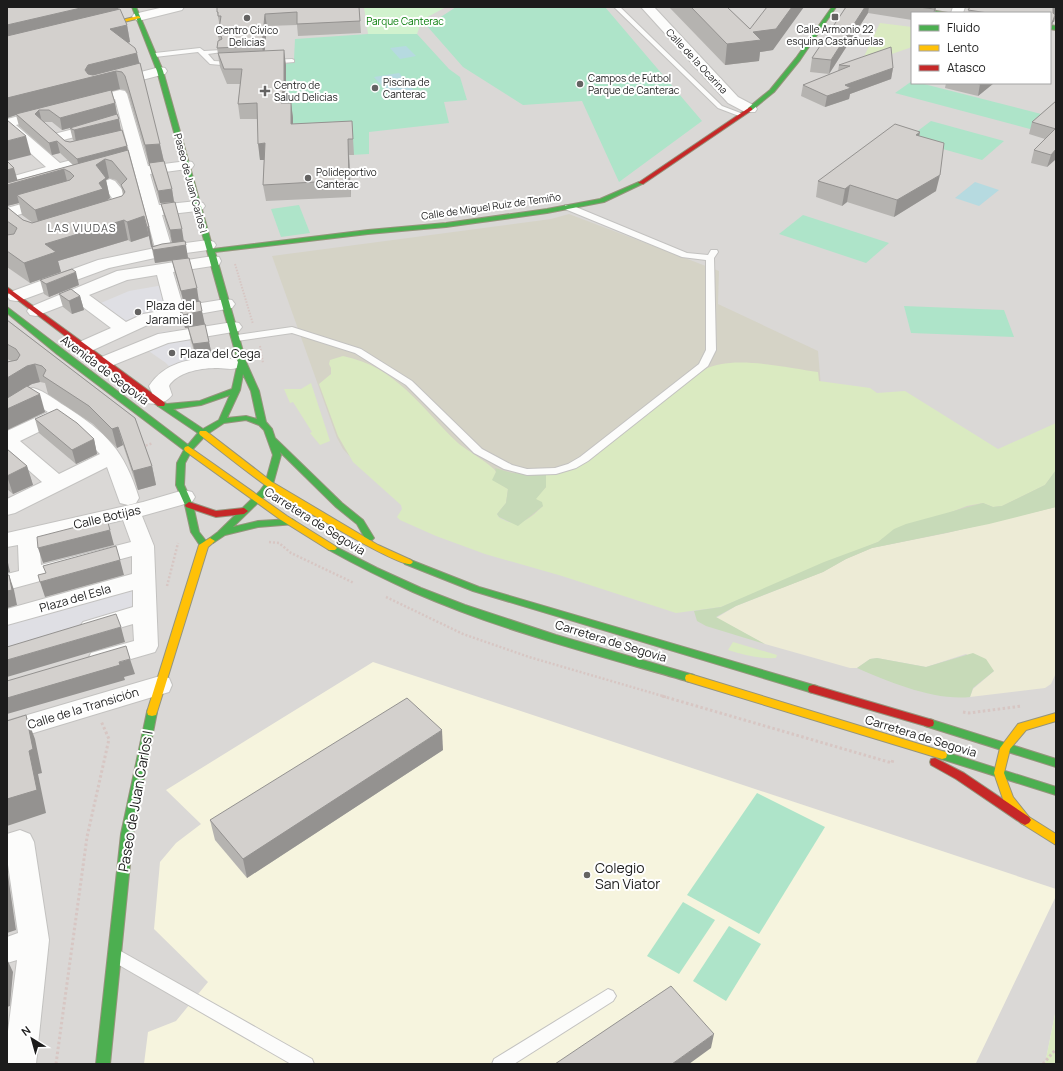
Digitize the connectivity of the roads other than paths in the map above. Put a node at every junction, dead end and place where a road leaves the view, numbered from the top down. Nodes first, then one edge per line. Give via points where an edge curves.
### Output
1 (178, 7) edge
2 (617, 7) edge
3 (647, 7) edge
4 (833, 7) edge
5 (901, 7) edge
6 (136, 12) edge
7 (938, 12) edge
8 (85, 30) edge
9 (220, 51) edge
10 (202, 53) junction
11 (155, 55) junction
12 (292, 61) dead end
13 (262, 63) edge
14 (239, 64) edge
15 (160, 71) junction
16 (73, 93) edge
17 (59, 105) junction
18 (124, 106) junction
19 (7, 110) edge
20 (746, 112) junction
21 (48, 126) junction
22 (10, 130) edge
23 (59, 137) junction
24 (73, 149) edge
25 (128, 152) junction
26 (45, 158) junction
27 (187, 165) junction
28 (7, 168) edge
29 (57, 169) junction
30 (69, 180) junction
31 (7, 183) edge
32 (66, 196) edge
33 (7, 197) edge
34 (197, 206) junction
35 (568, 207) junction
36 (152, 211) junction
37 (7, 214) edge
38 (105, 216) edge
39 (22, 223) edge
40 (164, 251) junction
41 (210, 252) junction
42 (164, 269) junction
43 (9, 294) edge
44 (76, 294) junction
45 (226, 304) junction
46 (36, 311) junction
47 (176, 313) junction
48 (149, 318) junction
49 (124, 329) junction
50 (235, 333) junction
51 (164, 338) junction
52 (84, 347) junction
53 (106, 362) junction
54 (236, 363) junction
55 (236, 390) junction
56 (30, 396) edge
57 (160, 403) junction
58 (62, 413) junction
59 (222, 421) junction
60 (262, 423) junction
61 (203, 433) junction
62 (7, 439) edge
63 (274, 440) junction
64 (188, 449) junction
65 (111, 457) junction
66 (57, 484) junction
67 (269, 484) junction
68 (128, 498) dead end
69 (257, 499) junction
70 (186, 501) junction
71 (7, 508) edge
72 (244, 511) junction
73 (7, 514) edge
74 (134, 520) dead end
75 (292, 522) junction
76 (221, 534) junction
77 (28, 535) junction
78 (7, 540) edge
79 (204, 545) junction
80 (143, 546) junction
81 (375, 547) junction
82 (31, 576) junction
83 (143, 579) junction
84 (7, 582) edge
85 (144, 612) junction
86 (7, 618) edge
87 (68, 635) edge
88 (80, 665) edge
89 (160, 685) junction
90 (1056, 717) edge
91 (7, 731) edge
92 (900, 742) junction
93 (1005, 748) junction
94 (1056, 763) edge
95 (999, 773) junction
96 (1056, 791) edge
97 (1025, 820) junction
98 (1056, 840) edge
99 (14, 844) edge
100 (20, 945) edge
101 (114, 954) junction
102 (608, 996) dead end
103 (20, 1064) edge
104 (103, 1064) edge
105 (306, 1064) edge
106 (500, 1064) edge

1 - 6 street
2 - 20 lane via 720,107
3 - 20 street, Calle de la Ocarina
4 - 20 main road, Calle de Miguel Ruiz de Temiño via 798,59 772,91
5 - 7 main road
6 - 8 main road
6 - 11 main road, Paseo de Juan Carlos I
9 - 10 lane
10 - 11 lane via 200,50
10 - 14 lane via 214,64
11 - 15 main road, Paseo de Juan Carlos I
12 - 13 lane
15 - 16 street
15 - 27 main road, Paseo de Juan Carlos I
17 - 18 street
17 - 19 street
17 - 22 street
18 - 21 street
18 - 23 street
18 - 25 street
20 - 35 main road, Calle de Miguel Ruiz de Temiño via 645,181 602,201
21 - 22 street
21 - 23 street
22 - 26 street
23 - 24 street
25 - 27 street
25 - 29 street
25 - 36 street
26 - 28 street
26 - 29 street
27 - 34 main road, Paseo de Juan Carlos I
29 - 30 street
29 - 31 street
30 - 33 street
30 - 38 street via 104,178 122,199 113,203 120,211
32 - 37 street
34 - 36 street
34 - 41 main road, Paseo de Juan Carlos I
35 - 41 main road, Calle de Miguel Ruiz de Temiño via 446,225
35 - 50 lane via 685,255 712,255 711,350 703,366 572,466 556,471 522,471 486,457 409,383 358,351 292,330
36 - 40 street
37 - 39 street
40 - 41 street
40 - 43 street via 104,264
41 - 42 street
41 - 45 main road, Paseo de Juan Carlos I
42 - 44 street via 123,275
42 - 47 street
43 - 46 main road, Avenida de Segovia
43 - 64 main road, Avenida de Segovia via 35,330 66,357
44 - 46 street
44 - 49 street
45 - 47 street
45 - 50 main road, Paseo de Juan Carlos I
46 - 52 main road, Avenida de Segovia
47 - 48 street
48 - 49 street
48 - 51 street
49 - 52 street
50 - 51 street
50 - 54 main road, Paseo de Juan Carlos I
51 - 53 street
52 - 53 main road, Avenida de Segovia
53 - 57 main road, Avenida de Segovia
54 - 55 main road, Paseo de Juan Carlos I
54 - 57 street via 206,363 174,372 159,386 162,396
54 - 60 main road, Paseo de Juan Carlos I via 255,391
55 - 57 main road, Avenida de Segovia via 218,400 203,404
55 - 59 main road, Paseo de Juan Carlos I
56 - 58 street
57 - 61 main road, Avenida de Segovia
58 - 62 street
58 - 65 street via 105,447
59 - 60 main road via 246,418
59 - 61 main road
60 - 63 main road, Paseo de Juan Carlos I
61 - 64 main road
61 - 67 main road, Carretera de Segovia
62 - 66 street
63 - 67 main road, Paseo de Juan Carlos I via 277,455
63 - 81 main road via 339,505 360,522
64 - 69 main road, Carretera de Segovia
64 - 70 main road via 181,463 180,486
65 - 66 street
65 - 68 street
66 - 71 street
67 - 69 main road, Paseo de Juan Carlos I
67 - 81 main road, Carretera de Segovia
69 - 72 main road, Paseo de Juan Carlos I
69 - 75 main road, Carretera de Segovia
70 - 72 main road via 207,514 222,515
70 - 77 street, Calle Botijas
70 - 79 main road via 195,532
72 - 76 main road, Paseo de Juan Carlos I
73 - 77 street
74 - 80 street
75 - 76 main road via 262,522 241,526
75 - 92 main road, Carretera de Segovia via 350,558 402,583 464,607
76 - 79 main road, Paseo de Juan Carlos I
77 - 78 street, Calle Botijas
77 - 82 street
79 - 89 main road, Paseo de Juan Carlos I
80 - 82 street
80 - 83 street
81 - 93 main road, Carretera de Segovia via 476,589 923,721
82 - 84 street
83 - 85 street
83 - 86 street, Plaza del Esla
85 - 87 street
85 - 88 street via 146,646
89 - 91 street, Calle de la Transición
89 - 101 main road, Paseo de Juan Carlos I via 148,723 127,834
90 - 93 main road via 1022,727
92 - 95 main road, Carretera de Segovia
92 - 97 main road via 960,776
93 - 94 main road, Carretera de Segovia
93 - 95 main road
95 - 96 main road, Carretera de Segovia
95 - 97 main road via 1008,799
97 - 98 main road
99 - 100 street
100 - 103 street
101 - 104 main road, Paseo de Juan Carlos I
101 - 105 lane
102 - 106 lane

